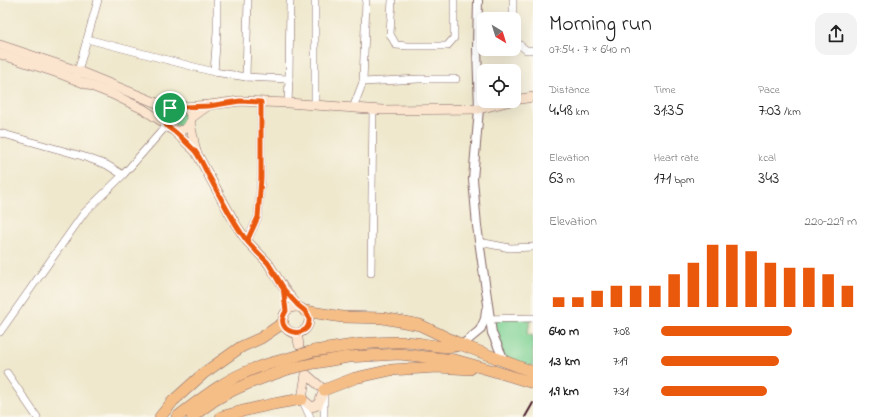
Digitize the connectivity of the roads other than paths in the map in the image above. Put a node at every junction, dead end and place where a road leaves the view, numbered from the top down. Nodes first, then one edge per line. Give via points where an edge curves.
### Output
1 (98, 0) edge
2 (217, 0) edge
3 (248, 0) edge
4 (290, 0) edge
5 (315, 0) edge
6 (366, 0) edge
7 (392, 0) edge
8 (454, 0) edge
9 (478, 0) edge
10 (513, 0) edge
11 (513, 12) edge
12 (87, 39) junction
13 (0, 45) edge
14 (521, 46) edge
15 (533, 50) edge
16 (0, 54) edge
17 (214, 72) junction
18 (77, 76) junction
19 (246, 77) junction
20 (289, 79) junction
21 (456, 79) dead end
22 (363, 82) junction
23 (533, 97) edge
24 (521, 99) edge
25 (261, 102) junction
26 (288, 103) junction
27 (315, 105) junction
28 (209, 106) junction
29 (184, 107) junction
30 (170, 108) junction
31 (353, 108) junction
32 (483, 108) edge
33 (372, 109) junction
34 (479, 109) junction
35 (190, 121) junction
36 (169, 127) junction
37 (0, 133) edge
38 (196, 152) junction
39 (123, 175) junction
40 (247, 241) junction
41 (480, 242) junction
42 (533, 247) edge
43 (371, 273) dead end
44 (283, 287) junction
45 (302, 309) junction
46 (286, 311) junction
47 (533, 318) edge
48 (487, 319) junction
49 (283, 323) junction
50 (0, 332) edge
51 (297, 333) junction
52 (299, 345) dead end
53 (462, 345) junction
54 (504, 360) junction
55 (287, 364) junction
56 (494, 371) junction
57 (7, 373) dead end
58 (530, 376) edge
59 (324, 390) junction
60 (302, 399) junction
61 (37, 417) edge
62 (160, 417) edge
63 (177, 417) edge
64 (192, 417) edge
65 (221, 417) edge
66 (310, 417) edge
67 (324, 417) edge

1 - 12 street
2 - 17 street
3 - 19 street
4 - 20 street
5 - 27 street
6 - 22 street
7 - 8 street via 390,34 396,45 447,46 454,38
9 - 34 street
10 - 11 street
12 - 17 street
12 - 18 street
13 - 18 main road
14 - 15 street via 526,50
16 - 18 main road via 61,74
17 - 19 street
18 - 30 main road
18 - 36 main road via 143,109
19 - 20 street
20 - 26 street
21 - 22 street
22 - 31 street
23 - 24 main road
25 - 26 main road
25 - 28 main road via 240,101
25 - 40 street via 258,217
26 - 27 main road
27 - 31 main road
28 - 29 main road
28 - 35 main road
29 - 30 main road via 174,105
29 - 35 main road via 190,112
30 - 36 main road via 165,116
31 - 33 main road
32 - 34 main road
33 - 34 main road
33 - 43 street
34 - 41 street via 473,179
35 - 36 main road via 184,130 177,131
35 - 38 main road
36 - 38 main road
36 - 39 street
37 - 39 street via 82,156 107,165
38 - 40 main road
39 - 50 street via 84,214
40 - 44 main road via 268,263
41 - 42 street via 510,248
41 - 48 street
44 - 45 main road
44 - 46 main road
45 - 46 main road via 290,308
45 - 51 main road via 309,318 307,326
45 - 53 highway via 342,317 383,318 420,325
46 - 49 main road
47 - 48 street
48 - 53 street via 480,330
48 - 54 street
49 - 51 main road via 288,330
49 - 62 highway via 261,338 241,347 204,373 173,401
51 - 52 main road
53 - 54 highway
53 - 55 highway, bridge via 453,347 403,342 359,344 313,351
54 - 58 highway
55 - 56 highway, bridge via 399,354 455,360
55 - 63 highway via 253,369 226,382
55 - 64 highway via 213,401
56 - 58 highway
56 - 59 highway via 437,367 391,370 355,378
57 - 61 street
59 - 60 main road via 318,405 312,407
59 - 60 main road via 306,374
59 - 67 street
60 - 65 highway
60 - 66 street

